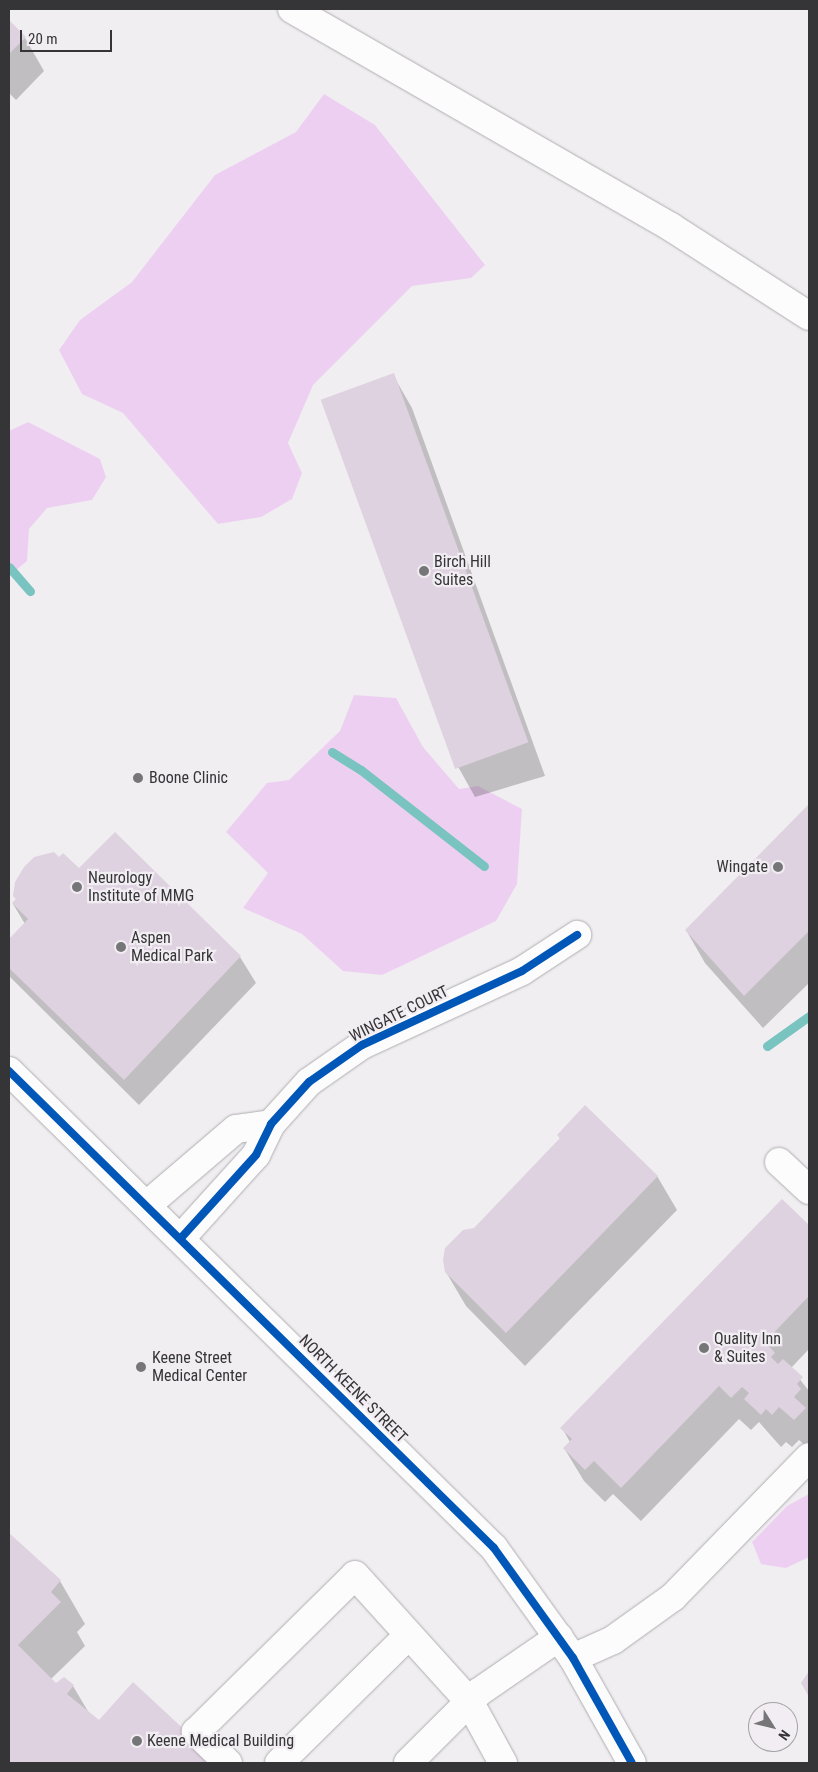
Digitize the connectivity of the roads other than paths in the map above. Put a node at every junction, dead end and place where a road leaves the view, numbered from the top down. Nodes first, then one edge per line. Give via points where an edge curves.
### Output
1 (292, 9) edge
2 (809, 316) edge
3 (577, 934) dead end
4 (9, 1071) edge
5 (271, 1124) junction
6 (780, 1162) dead end
7 (809, 1190) edge
8 (147, 1205) junction
9 (181, 1238) junction
10 (809, 1456) edge
11 (409, 1635) junction
12 (566, 1648) junction
13 (469, 1701) junction
14 (228, 1763) edge
15 (279, 1763) edge
16 (408, 1763) edge
17 (503, 1763) edge
18 (632, 1763) edge

1 - 2 main road via 671,227
3 - 5 main road, WINGATE COURT via 522,971 362,1044 309,1082
4 - 8 main road, NORTH KEENE STREET
5 - 8 main road via 236,1128
5 - 9 main road, WINGATE COURT via 256,1155
6 - 7 main road
8 - 9 main road, NORTH KEENE STREET
9 - 12 main road, NORTH KEENE STREET via 494,1548
10 - 12 main road via 673,1597 613,1640
11 - 13 main road
11 - 14 main road via 355,1575 196,1732
11 - 15 main road
12 - 13 main road
12 - 18 main road, NORTH KEENE STREET
13 - 16 main road
13 - 17 main road

